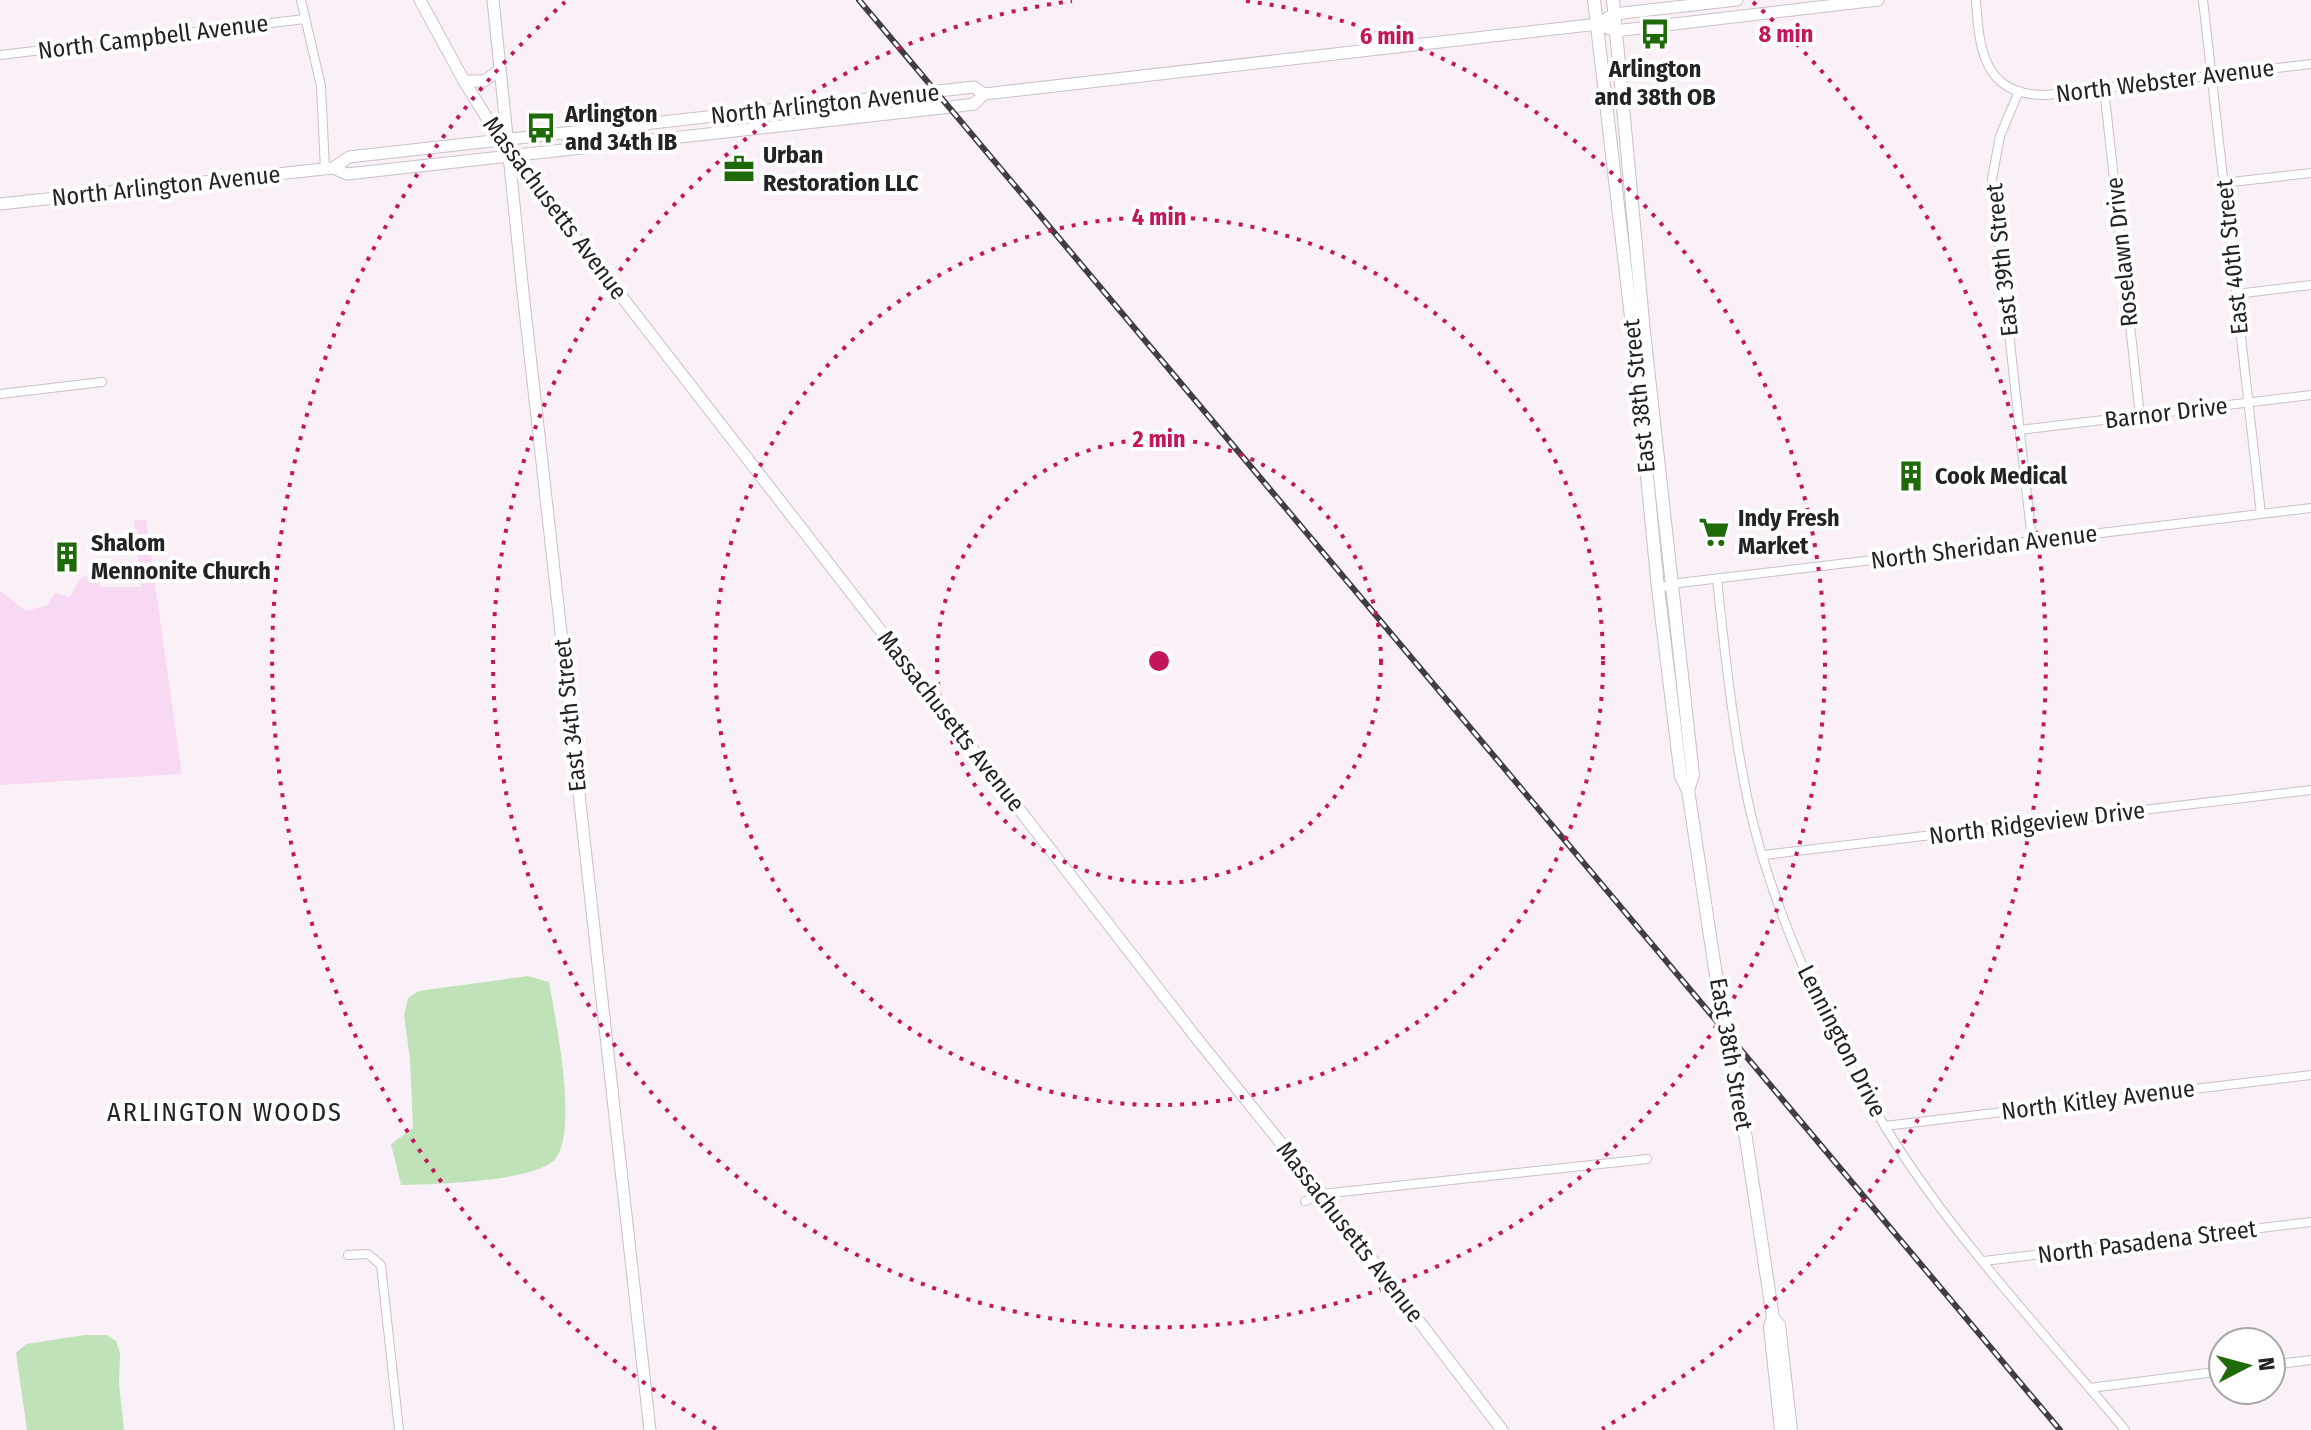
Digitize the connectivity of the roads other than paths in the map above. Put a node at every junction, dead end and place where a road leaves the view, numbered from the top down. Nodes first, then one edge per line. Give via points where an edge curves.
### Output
1 (301, 0) edge
2 (420, 0) edge
3 (493, 0) edge
4 (1594, 0) edge
5 (1613, 0) edge
6 (1737, 0) edge
7 (1878, 0) edge
8 (1976, 0) edge
9 (2203, 0) edge
10 (1614, 14) junction
11 (305, 19) junction
12 (1598, 24) junction
13 (1615, 31) junction
14 (0, 55) edge
15 (2311, 64) edge
16 (500, 70) junction
17 (2211, 75) junction
18 (464, 81) junction
19 (2104, 88) junction
20 (2019, 91) junction
21 (984, 94) junction
22 (507, 148) junction
23 (329, 168) junction
24 (2311, 173) edge
25 (2223, 183) junction
26 (0, 204) edge
27 (2311, 285) edge
28 (2236, 294) junction
29 (102, 382) dead end
30 (0, 394) edge
31 (2311, 395) edge
32 (2248, 403) junction
33 (2140, 416) junction
34 (2020, 430) junction
35 (2311, 508) edge
36 (2261, 514) junction
37 (2032, 541) junction
38 (1717, 579) junction
39 (1664, 587) junction
40 (2311, 790) edge
41 (1764, 855) junction
42 (2311, 1075) edge
43 (1885, 1126) junction
44 (1647, 1159) dead end
45 (1322, 1194) junction
46 (1305, 1201) dead end
47 (2311, 1222) edge
48 (348, 1255) dead end
49 (1984, 1261) junction
50 (1773, 1318) junction
51 (2311, 1360) edge
52 (2287, 1363) edge
53 (2207, 1373) edge
54 (2090, 1388) junction
55 (399, 1430) edge
56 (650, 1430) edge
57 (1502, 1430) edge
58 (1781, 1430) edge
59 (1791, 1430) edge
60 (2125, 1430) edge

1 - 11 street
2 - 18 main road, Massachusetts Avenue
3 - 16 main road, East 34th Street
4 - 12 main road, East 38th Street
5 - 10 main road, East 38th Street
6 - 10 main road, North Arlington Avenue
7 - 13 main road, North Arlington Avenue
8 - 20 street via 1986,63
9 - 17 street, East 40th Street
10 - 12 main road, North Arlington Avenue
10 - 13 main road, East 38th Street
11 - 14 street, North Campbell Avenue
11 - 23 street via 321,86
12 - 13 main road, North Arlington Avenue
12 - 21 main road, North Arlington Avenue
12 - 39 main road, East 38th Street
13 - 39 main road, East 38th Street
15 - 17 street, North Webster Avenue
16 - 18 main road via 484,81
16 - 22 main road, East 34th Street
17 - 19 street, North Webster Avenue
17 - 25 street, East 40th Street
18 - 22 main road, Massachusetts Avenue
19 - 20 street, North Webster Avenue via 2046,95
19 - 33 street, Roselawn Drive
20 - 34 street, East 39th Street via 2000,136 1992,179
21 - 22 main road, North Arlington Avenue via 974,87
21 - 22 main road, North Arlington Avenue via 974,104
22 - 23 main road, North Arlington Avenue via 347,174
22 - 23 main road, North Arlington Avenue via 349,157
22 - 45 main road, Massachusetts Avenue
22 - 56 main road, East 34th Street
23 - 26 main road, North Arlington Avenue
24 - 25 street
25 - 28 street, East 40th Street
27 - 28 street
28 - 32 street, East 40th Street
29 - 30 street
31 - 32 street, Barnor Drive
32 - 33 street, Barnor Drive
32 - 36 street, East 40th Street
33 - 34 street, Barnor Drive
34 - 37 street, East 39th Street
35 - 36 street, North Sheridan Avenue
36 - 37 street, North Sheridan Avenue
37 - 38 street, North Sheridan Avenue
38 - 39 street, North Sheridan Avenue
38 - 41 street, Lennington Drive via 1737,742
39 - 50 main road, East 38th Street, bridge via 1681,777 1688,790
40 - 41 street, North Ridgeview Drive
41 - 43 street, Lennington Drive via 1816,993
42 - 43 street, North Kitley Avenue
43 - 49 street, Lennington Drive
44 - 45 street
45 - 46 street
45 - 57 main road, Massachusetts Avenue
47 - 49 street, North Pasadena Street
48 - 55 street via 368,1254 381,1265
49 - 54 street, Lennington Drive
50 - 58 main road, East 38th Street
50 - 59 main road, East 38th Street via 1779,1325
51 - 52 street
53 - 54 street
54 - 60 street, Lennington Drive

